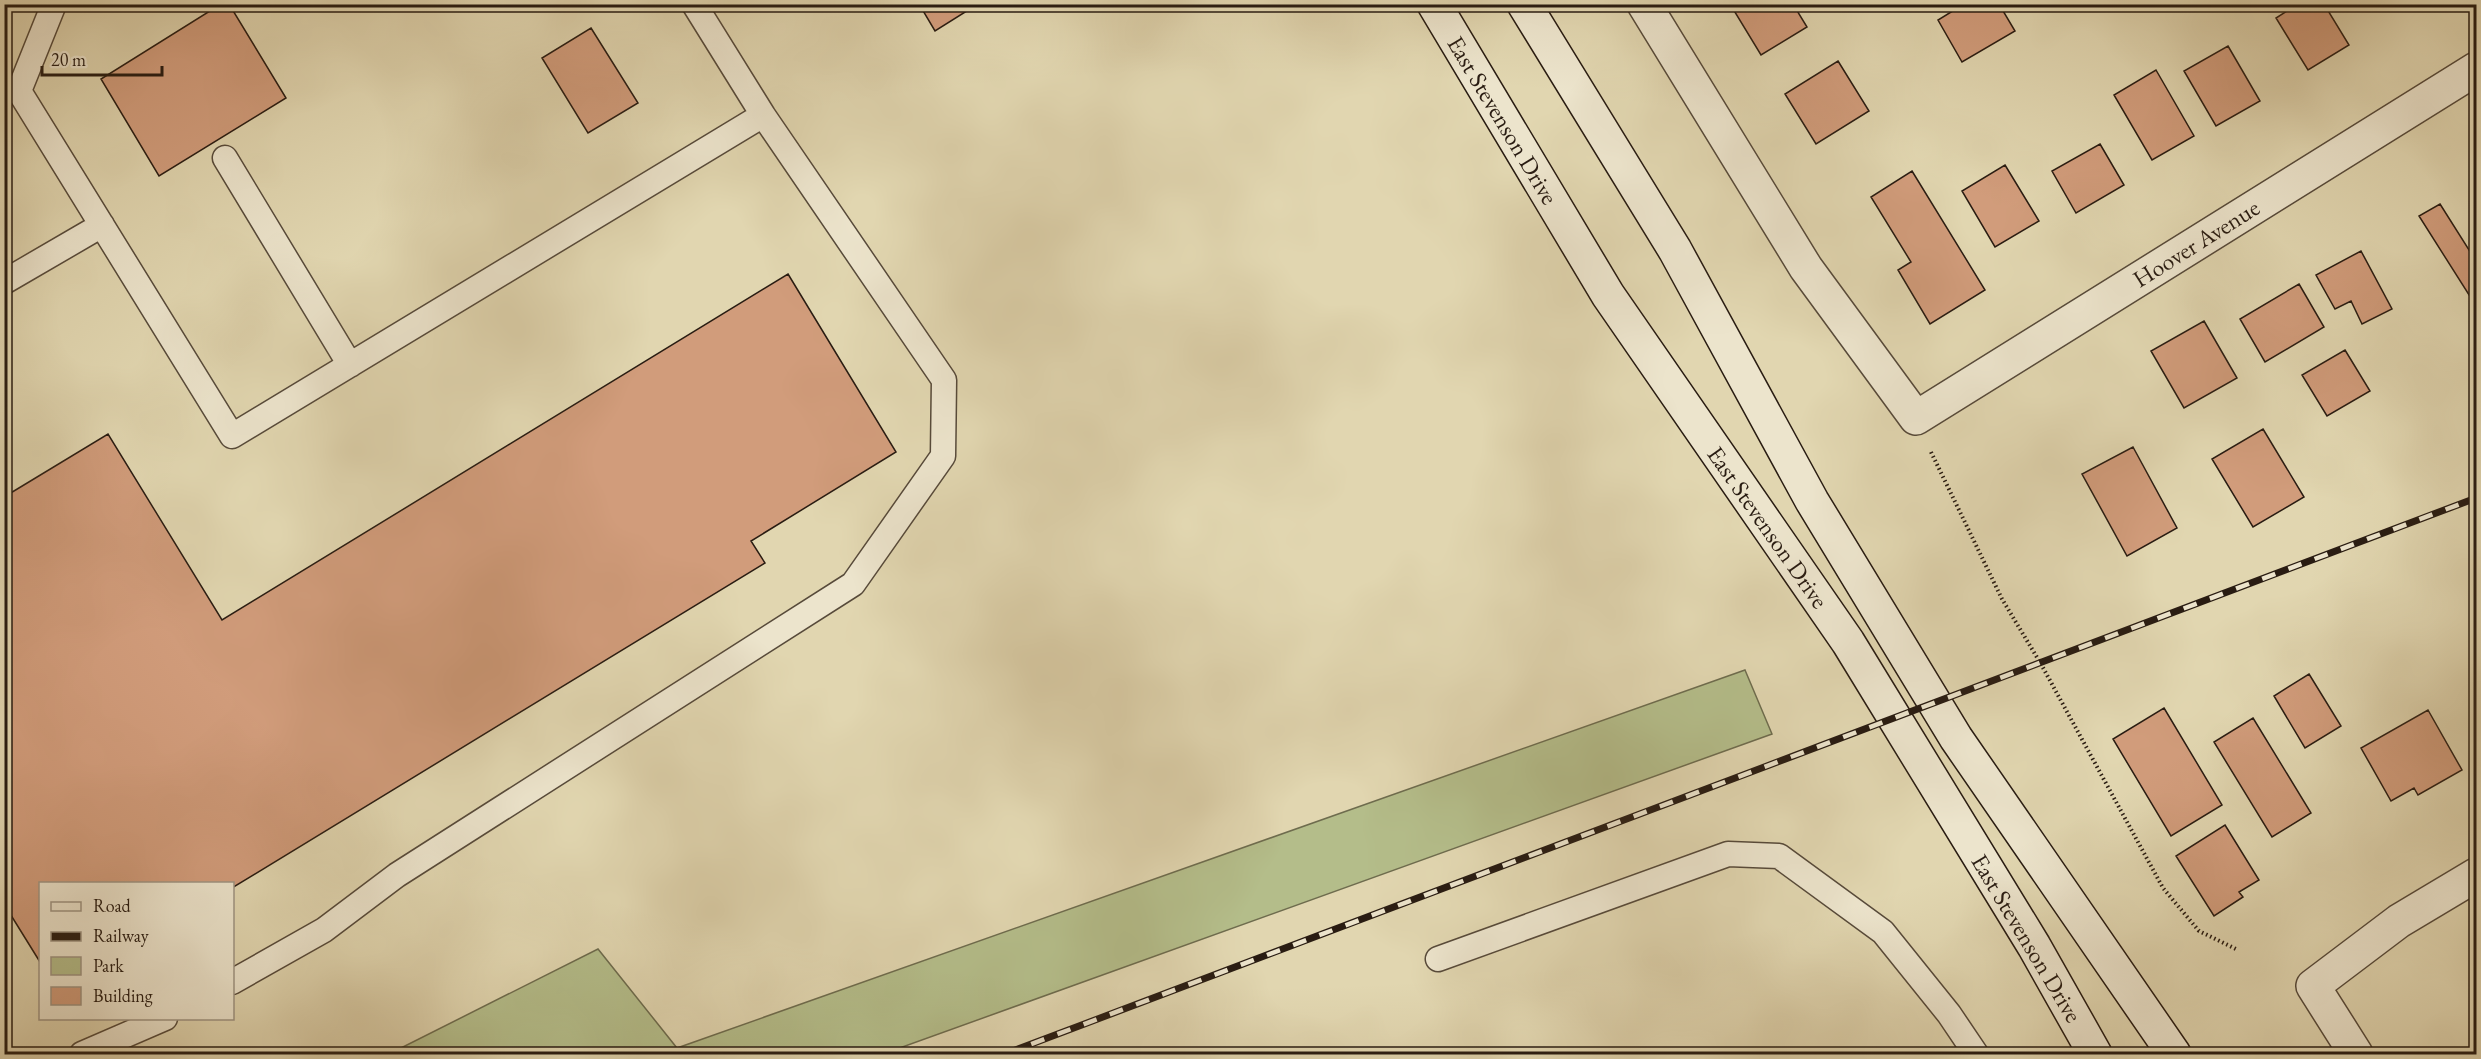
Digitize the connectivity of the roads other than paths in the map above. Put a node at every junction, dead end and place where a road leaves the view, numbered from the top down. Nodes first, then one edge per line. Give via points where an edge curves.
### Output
1 (54, 4) edge
2 (694, 4) edge
3 (1434, 4) edge
4 (1524, 4) edge
5 (1644, 4) edge
6 (2476, 69) edge
7 (763, 115) junction
8 (225, 158) dead end
9 (102, 225) junction
10 (4, 282) edge
11 (350, 365) junction
12 (2476, 875) edge
13 (1438, 959) dead end
14 (234, 981) edge
15 (160, 1020) edge
16 (82, 1054) edge
17 (1976, 1054) edge
18 (2095, 1054) edge
19 (2174, 1054) edge
20 (2356, 1054) edge

1 - 9 lane via 19,91
2 - 7 lane
3 - 18 main road, East Stevenson Drive via 1608,295 1848,642 2034,946
4 - 19 main road, East Stevenson Drive via 1675,250 1812,501 1956,738
5 - 6 main road, Hoover Avenue via 1806,268 1916,418
7 - 11 lane
7 - 14 lane via 944,380 944,456 853,584 397,875 324,930
8 - 11 lane
9 - 10 lane
9 - 11 lane via 232,436
12 - 20 main road via 2399,921 2313,986
13 - 17 lane via 1728,854 1779,856 1883,932
15 - 16 lane

